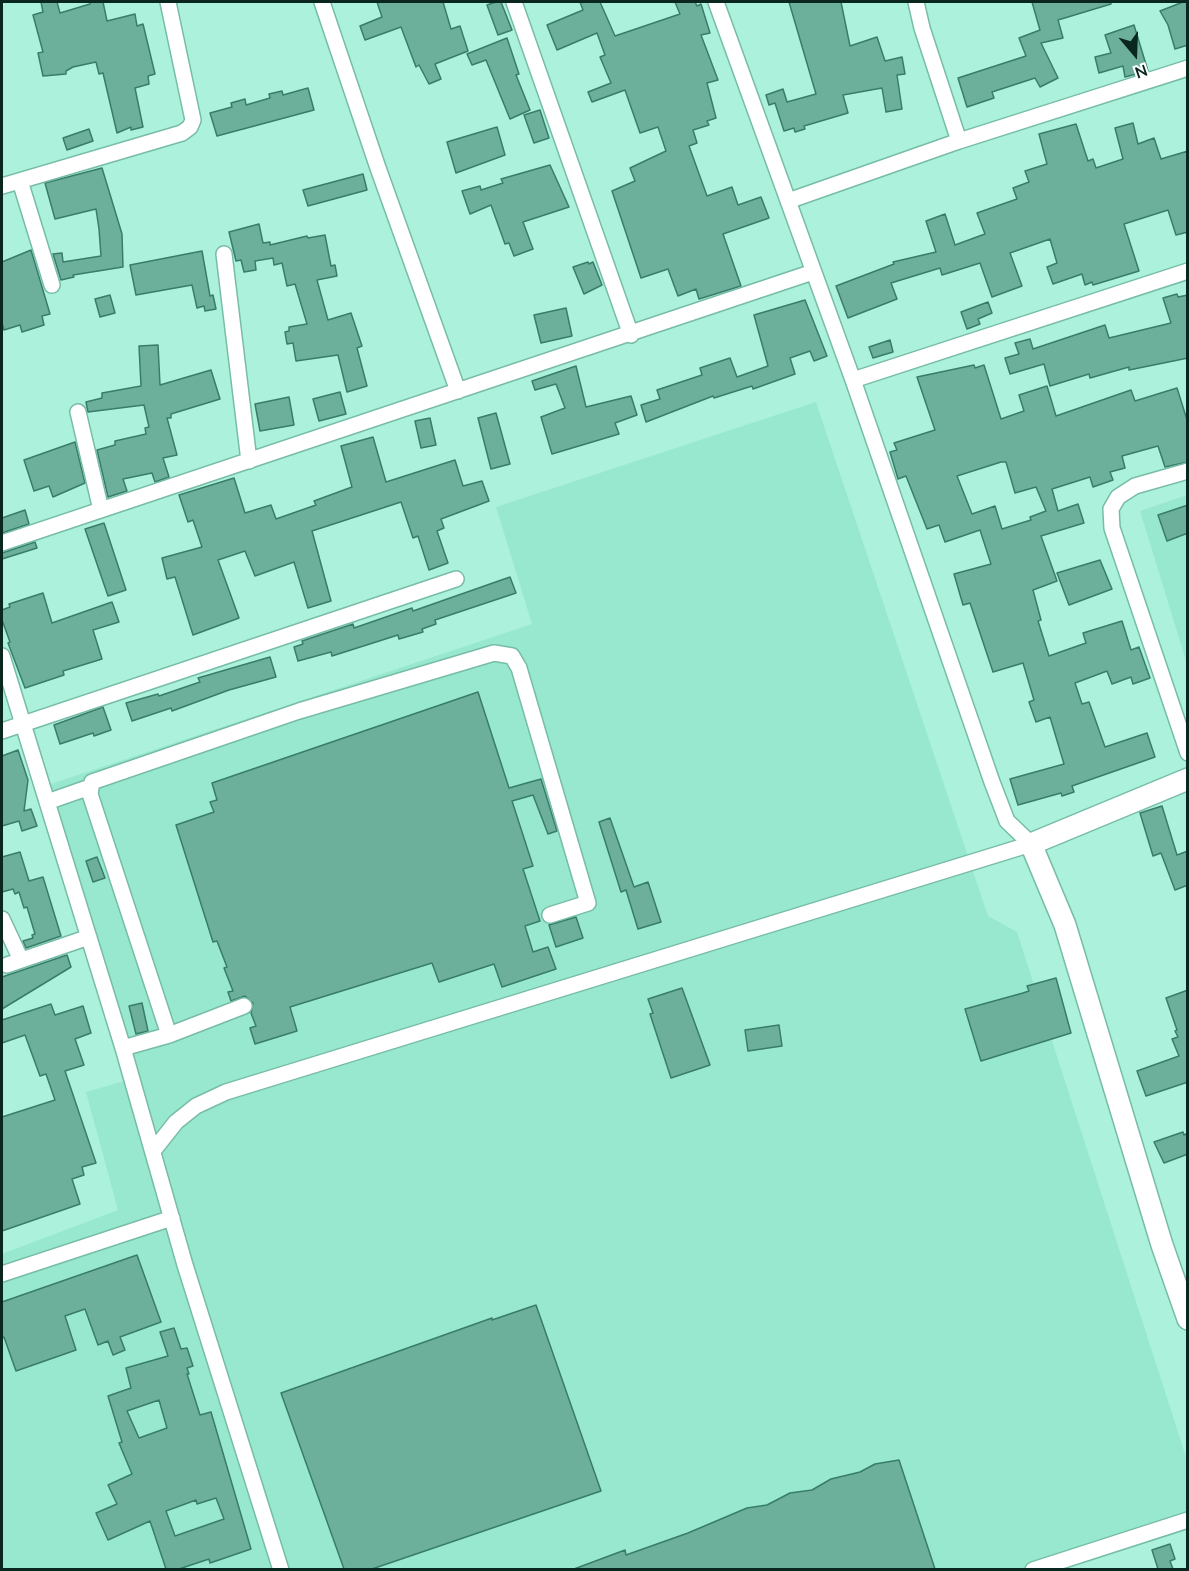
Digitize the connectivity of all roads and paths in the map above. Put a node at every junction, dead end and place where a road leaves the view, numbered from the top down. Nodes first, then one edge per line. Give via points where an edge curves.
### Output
1 (168, 2) edge
2 (322, 2) edge
3 (514, 2) edge
4 (716, 2) edge
5 (916, 2) edge
6 (1188, 68) edge
7 (959, 141) junction
8 (20, 181) junction
9 (2, 186) edge
10 (788, 201) junction
11 (224, 255) dead end
12 (1188, 271) edge
13 (813, 272) junction
14 (52, 285) dead end
15 (630, 335) junction
16 (853, 380) junction
17 (458, 392) junction
18 (78, 412) dead end
19 (249, 461) junction
20 (1188, 471) edge
21 (101, 510) junction
22 (2, 543) edge
23 (456, 579) dead end
24 (2, 656) edge
25 (23, 723) junction
26 (2, 731) edge
27 (1188, 753) edge
28 (1188, 779) edge
29 (90, 787) junction
30 (47, 802) junction
31 (1031, 844) junction
32 (550, 915) dead end
33 (2, 919) edge
34 (89, 937) junction
35 (244, 1006) dead end
36 (169, 1035) junction
37 (123, 1048) junction
38 (153, 1151) junction
39 (172, 1218) junction
40 (2, 1274) edge
41 (1188, 1319) edge
42 (1188, 1521) edge
43 (1072, 1564) edge
44 (281, 1569) edge
45 (1033, 1569) edge

1 - 8 street via 194,120 190,127 182,133
2 - 17 street
3 - 15 street
4 - 10 street
5 - 7 street
6 - 7 street
7 - 10 street
8 - 9 street
8 - 14 street
10 - 13 street
11 - 19 street
12 - 16 street
13 - 15 street
13 - 16 street
15 - 17 street
16 - 31 street via 992,782 1007,821
17 - 19 street
18 - 21 street
19 - 21 street
20 - 27 street via 1135,486 1118,497 1111,509 1112,528
21 - 22 street
23 - 25 street
24 - 25 street
25 - 26 street
25 - 30 street
28 - 31 street
29 - 30 street
29 - 32 street via 100,777 299,711 408,676 504,653 519,668 588,903
29 - 36 street
30 - 34 street
31 - 38 street via 226,1092 196,1106 176,1122
31 - 41 street via 1065,925
33 - 34 street via 14,963
34 - 37 street
35 - 36 street
36 - 37 street
37 - 38 street
38 - 39 street
39 - 40 street
39 - 44 street
42 - 43 street
43 - 45 street

